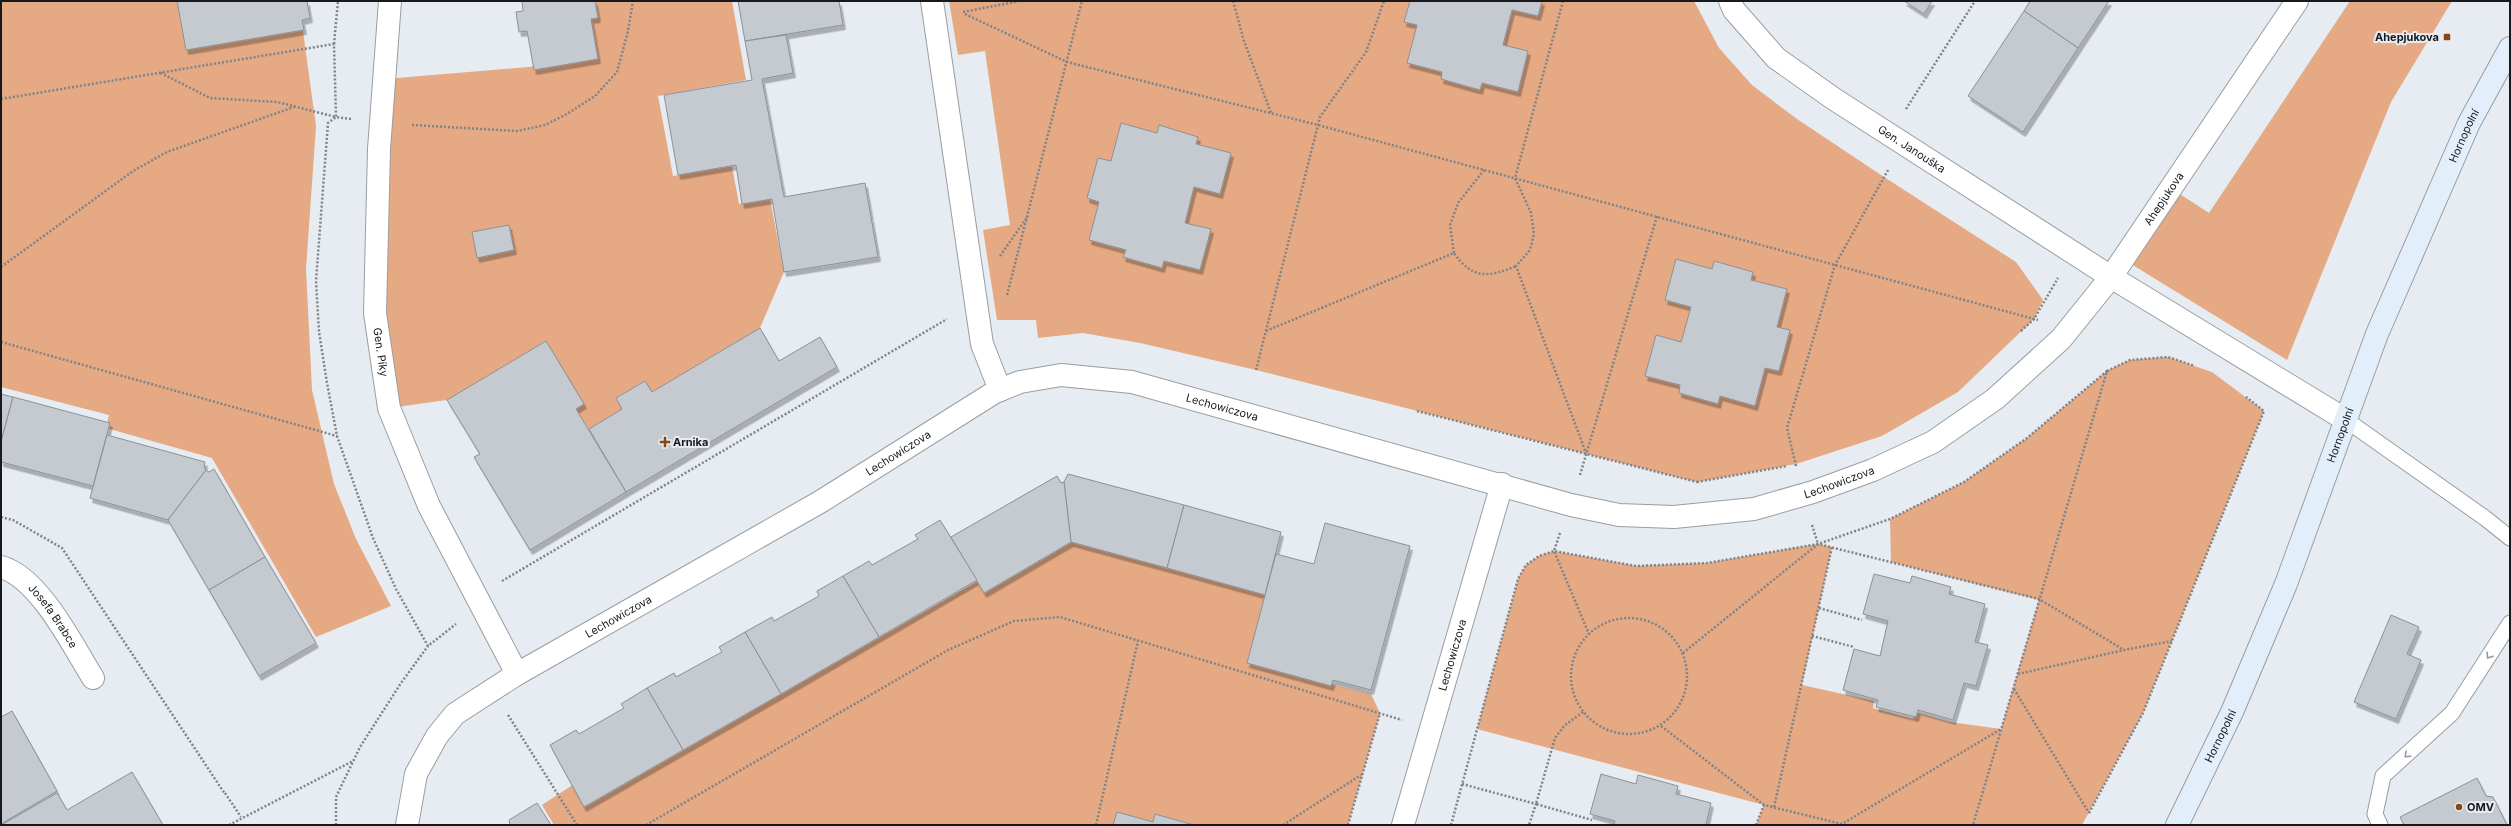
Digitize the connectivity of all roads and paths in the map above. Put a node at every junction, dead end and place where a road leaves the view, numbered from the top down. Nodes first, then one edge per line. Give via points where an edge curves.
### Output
1 (338, 1) edge
2 (390, 1) edge
3 (633, 1) edge
4 (932, 1) edge
5 (1020, 1) edge
6 (1082, 1) edge
7 (1233, 1) edge
8 (1384, 1) edge
9 (1563, 1) edge
10 (1730, 1) edge
11 (1974, 1) edge
12 (2297, 1) edge
13 (334, 44) junction
14 (2510, 48) edge
15 (1067, 62) junction
16 (160, 72) junction
17 (1, 99) edge
18 (295, 107) junction
19 (1271, 114) junction
20 (336, 117) junction
21 (381, 123) junction
22 (1318, 125) junction
23 (1896, 139) junction
24 (1484, 170) junction
25 (1515, 178) junction
26 (1028, 216) junction
27 (1656, 216) junction
28 (1454, 253) junction
29 (2074, 253) junction
30 (1835, 265) junction
31 (1516, 266) junction
32 (1, 267) edge
33 (2111, 277) junction
34 (973, 285) junction
35 (1006, 298) dead end
36 (2034, 319) junction
37 (2069, 328) junction
38 (1266, 331) junction
39 (2018, 334) dead end
40 (1, 342) edge
41 (2197, 367) dead end
42 (1256, 370) dead end
43 (2107, 371) junction
44 (1000, 390) junction
45 (2241, 393) dead end
46 (1417, 411) dead end
47 (2346, 420) junction
48 (337, 436) junction
49 (1586, 452) junction
50 (1803, 462) dead end
51 (1796, 464) junction
52 (1697, 482) junction
53 (1502, 484) junction
54 (1803, 495) junction
55 (1571, 505) junction
56 (1725, 512) junction
57 (1, 517) edge
58 (2510, 538) edge
59 (1818, 544) junction
60 (1832, 547) junction
61 (1554, 550) junction
62 (1, 567) edge
63 (479, 600) junction
64 (2039, 600) junction
65 (1818, 608) junction
66 (1862, 620) dead end
67 (2510, 623) edge
68 (1589, 634) junction
69 (1812, 636) junction
70 (1138, 641) junction
71 (2172, 641) junction
72 (428, 646) junction
73 (1854, 647) dead end
74 (2124, 650) junction
75 (1683, 653) junction
76 (135, 659) dead end
77 (517, 674) junction
78 (2018, 674) junction
79 (93, 678) dead end
80 (2014, 688) junction
81 (492, 690) junction
82 (1582, 712) junction
83 (1380, 713) junction
84 (1661, 726) junction
85 (1431, 729) junction
86 (2002, 729) junction
87 (353, 761) junction
88 (1361, 775) junction
89 (1462, 784) junction
90 (225, 794) junction
91 (1536, 804) junction
92 (1764, 805) junction
93 (1774, 807) junction
94 (241, 818) junction
95 (1592, 820) dead end
96 (1841, 824) edge
97 (229, 825) edge
98 (336, 825) edge
99 (407, 825) edge
100 (577, 825) edge
101 (646, 825) edge
102 (1096, 825) edge
103 (1283, 825) edge
104 (1348, 825) edge
105 (1403, 825) edge
106 (1451, 825) edge
107 (1529, 825) edge
108 (1756, 825) edge
109 (1973, 825) edge
110 (2177, 825) edge
111 (2380, 825) edge

1 - 13 path
2 - 21 street, Gen. Píky
3 - 21 path via 617,72 595,96 545,126 517,131
4 - 34 street
5 - 15 path via 960,12
6 - 15 path
7 - 19 path via 1244,40
8 - 22 path via 1366,52 1320,117
9 - 25 path
10 - 23 street, Gen. Janouška via 1734,10 1776,58
11 - 23 path
12 - 33 street, Ahepjukova
13 - 16 path
13 - 20 path
14 - 47 street, Hornopolní via 2469,124 2377,334
15 - 19 path
15 - 26 path
16 - 17 path
16 - 18 path via 210,98 277,102
18 - 20 path
18 - 32 path via 197,140 153,160 68,216
19 - 22 path
20 - 21 path
20 - 48 path via 328,123 326,132 316,281 319,332
21 - 63 street, Gen. Píky via 375,313 389,408 429,506
22 - 24 path
22 - 38 path
23 - 29 street, Gen. Janouška
23 - 30 path
24 - 25 path
24 - 28 path via 1458,203 1450,225
25 - 27 path
25 - 31 path via 1531,213 1534,234 1530,250
26 - 34 path via 989,272
26 - 35 path
27 - 30 path
27 - 49 path
28 - 31 path via 1462,265 1473,272 1485,275 1500,273
28 - 38 path
29 - 33 street, Gen. Janouška
29 - 36 path via 2043,300
30 - 36 path
30 - 51 path via 1787,428
31 - 49 path
33 - 37 street, Lechowiczova
33 - 47 street, Gen. Janouška
34 - 44 street via 982,344
34 - 63 path via 953,315
36 - 37 path
36 - 39 path
37 - 54 street, Lechowiczova via 2061,339 1995,399 1933,442 1873,470
38 - 42 path
40 - 48 path
41 - 43 path via 2168,357 2130,360
43 - 59 path via 2027,438 1964,482 1890,519
43 - 64 path
44 - 53 street, Lechowiczova via 1020,382 1061,375 1132,382
44 - 77 street, Lechowiczova via 820,502
45 - 71 path via 2264,411
46 - 49 path
47 - 58 lane
47 - 110 street, Hornopolní via 2283,591 2232,712
48 - 72 path via 373,538 396,589
49 - 52 path
49 - 55 path
50 - 51 path
51 - 52 path
51 - 54 path
52 - 56 path
53 - 55 street, Lechowiczova
53 - 85 street, Lechowiczova
54 - 56 street, Lechowiczova via 1754,509
54 - 59 path
55 - 56 street, Lechowiczova via 1619,515 1674,517
55 - 61 path
57 - 90 path via 13,520 62,548
59 - 60 path
59 - 61 path via 1707,563 1636,566
59 - 75 path
60 - 64 path
60 - 65 path
61 - 68 path
61 - 89 path via 1526,565 1518,579
62 - 79 street, Josefa Brabce via 38,591
63 - 72 path
63 - 77 street, Gen. Píky
64 - 74 path
64 - 78 path
65 - 66 path
65 - 69 path
67 -> 111 lane via 2452,713 2384,776 2375,814
68 - 75 path via 1606,623 1626,617 1650,622 1672,636
68 - 82 path via 1577,649 1571,669 1573,693
69 - 73 path
69 - 93 path
70 - 83 path
70 - 101 path via 1060,617 1014,621 948,650
70 - 102 path
71 - 74 path
71 - 80 path via 2143,712 2089,813
72 - 87 path via 401,683
74 - 78 path
75 - 84 path via 1688,671 1685,695 1676,713
76 - 90 path
77 - 81 street, Lechowiczova
78 - 80 path
80 - 86 path
81 - 99 street, Lechowiczova via 455,714 436,736 416,774
81 - 100 path
82 - 84 path via 1593,722 1616,734 1639,734
82 - 91 path via 1564,726 1555,738
83 - 85 path
83 - 88 path
84 - 92 path
85 - 105 street, Lechowiczova
86 - 96 path
86 - 109 path
87 - 94 path
87 - 98 path via 336,797
88 - 103 path
88 - 104 path
89 - 91 path
89 - 106 path
90 - 94 path
91 - 95 path
91 - 107 path
92 - 93 path
92 - 108 path
93 - 96 path
94 - 97 path

